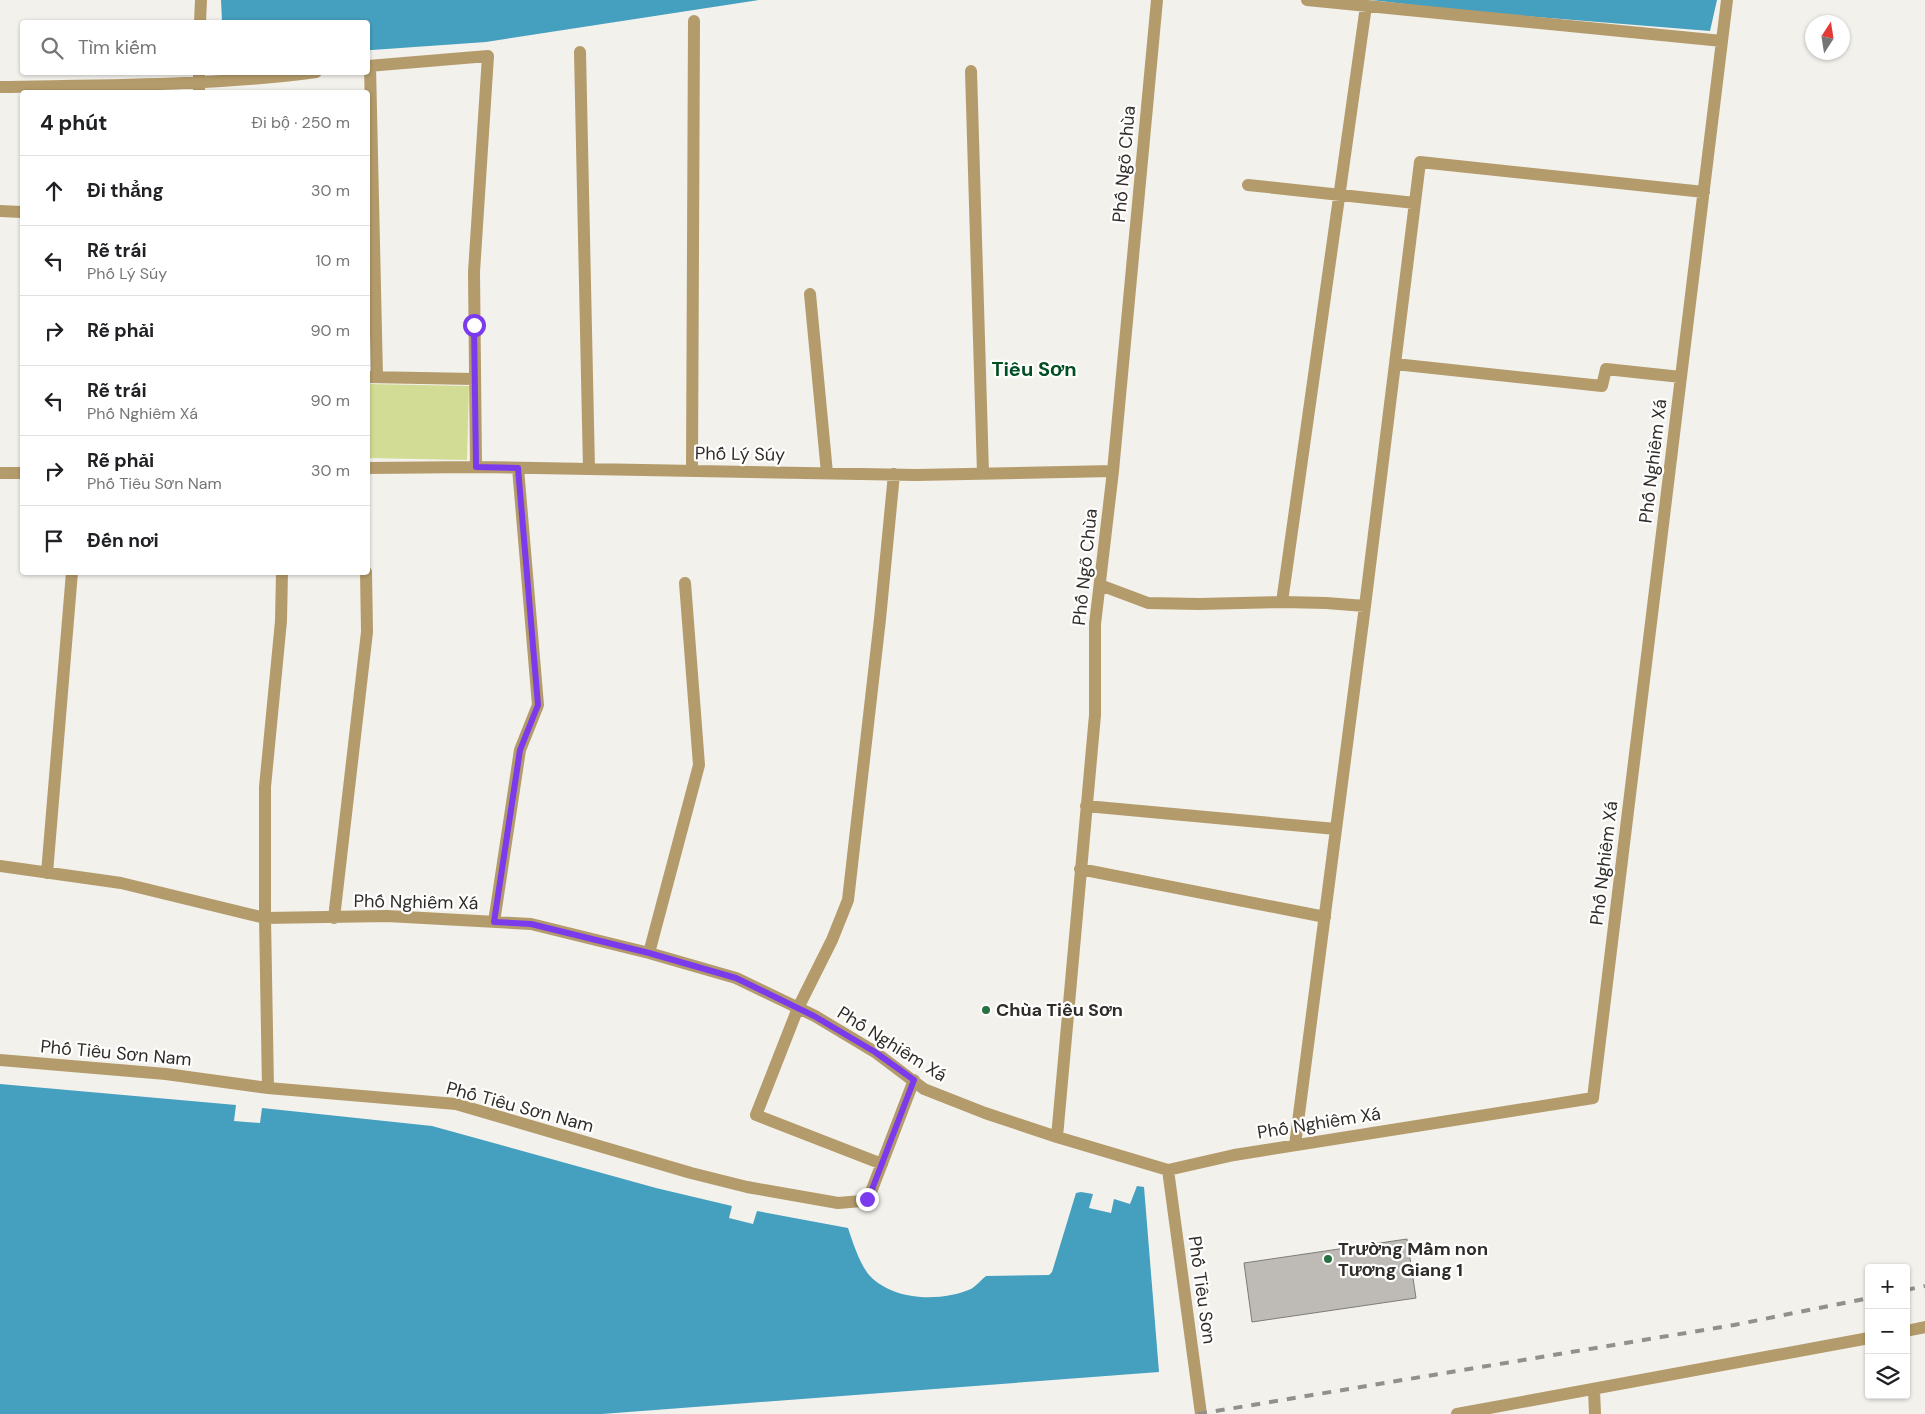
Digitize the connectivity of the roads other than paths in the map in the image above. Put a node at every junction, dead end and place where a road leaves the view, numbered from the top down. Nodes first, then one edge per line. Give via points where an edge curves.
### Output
1 (200, 0) edge
2 (1157, 0) edge
3 (1307, 0) edge
4 (1727, 0) edge
5 (1366, 6) junction
6 (200, 20) edge
7 (694, 22) dead end
8 (1722, 41) junction
9 (580, 52) dead end
10 (370, 66) edge
11 (971, 72) dead end
12 (295, 75) edge
13 (369, 75) edge
14 (267, 79) junction
15 (199, 83) edge
16 (0, 87) edge
17 (266, 90) edge
18 (369, 90) edge
19 (370, 170) edge
20 (1248, 185) dead end
21 (1704, 192) junction
22 (1339, 194) junction
23 (1415, 203) junction
24 (0, 211) edge
25 (20, 212) edge
26 (810, 294) dead end
27 (1395, 364) junction
28 (372, 377) edge
29 (1681, 377) junction
30 (474, 378) junction
31 (476, 467) junction
32 (370, 468) edge
33 (518, 468) junction
34 (589, 469) junction
35 (692, 471) junction
36 (1113, 471) junction
37 (0, 473) edge
38 (20, 473) edge
39 (827, 473) junction
40 (983, 473) junction
41 (894, 474) junction
42 (72, 575) edge
43 (282, 575) edge
44 (366, 575) edge
45 (685, 583) dead end
46 (1100, 585) junction
47 (1282, 602) junction
48 (1365, 606) junction
49 (1086, 806) junction
50 (1336, 829) junction
51 (0, 866) edge
52 (1080, 870) junction
53 (47, 873) junction
54 (1325, 917) junction
55 (265, 918) junction
56 (334, 918) junction
57 (494, 922) junction
58 (649, 953) junction
59 (798, 1008) junction
60 (0, 1060) edge
61 (914, 1080) junction
62 (268, 1088) junction
63 (1057, 1137) junction
64 (1295, 1145) junction
65 (882, 1164) junction
66 (1168, 1170) junction
67 (1925, 1327) edge
68 (1910, 1330) edge
69 (1865, 1339) edge
70 (1594, 1390) junction
71 (1200, 1414) edge
72 (1457, 1414) edge
73 (1595, 1414) edge

1 - 6 street
2 - 36 street, Phố Ngõ Chùa
3 - 5 street
4 - 8 street, Phố Nghiêm Xá
5 - 8 street
5 - 22 street
7 - 35 street
8 - 21 street, Phố Nghiêm Xá
9 - 34 street
10 - 30 street via 488,56 474,272
11 - 40 street
12 - 14 street
13 - 18 street
14 - 15 street
14 - 17 street
15 - 16 street
19 - 28 street
20 - 22 street
21 - 23 street via 1420,162
21 - 29 street, Phố Nghiêm Xá
22 - 23 street
22 - 47 street
23 - 27 street
24 - 25 street
26 - 39 street
27 - 29 street via 1602,386 1606,369
27 - 48 street
28 - 30 street
29 - 64 street, Phố Nghiêm Xá via 1594,1098
30 - 31 street
31 - 32 street, Phố Lý Súy
31 - 33 street, Phố Lý Súy
33 - 34 street, Phố Lý Súy
33 - 57 street via 538,705 520,750
34 - 35 street, Phố Lý Súy
35 - 39 street, Phố Lý Súy
36 - 40 street, Phố Lý Súy
36 - 46 street, Phố Ngõ Chùa
37 - 38 street
39 - 41 street, Phố Lý Súy
40 - 41 street, Phố Lý Súy
41 - 59 street via 848,900
42 - 53 street
43 - 55 street via 281,621 265,787
44 - 56 street via 367,632
45 - 58 street via 699,765
46 - 47 street via 1148,603
46 - 49 street, Phố Ngõ Chùa via 1095,624 1095,715
47 - 48 street
48 - 50 street
49 - 50 street
49 - 52 street, Phố Ngõ Chùa
50 - 54 street
51 - 53 street, Phố Nghiêm Xá
52 - 54 street
52 - 63 street, Phố Ngõ Chùa
53 - 55 street, Phố Nghiêm Xá via 121,883
54 - 64 street
55 - 56 street, Phố Nghiêm Xá
55 - 62 street
56 - 57 street, Phố Nghiêm Xá via 386,916
57 - 58 street, Phố Nghiêm Xá via 531,924
58 - 59 street, Phố Nghiêm Xá via 736,978
59 - 61 street, Phố Nghiêm Xá via 875,1052
59 - 65 street via 756,1115
60 - 62 street, Phố Tiêu Sơn Nam via 166,1074
61 - 63 street, Phố Nghiêm Xá via 924,1089
61 - 65 street, Phố Tiêu Sơn Nam
62 - 65 street, Phố Tiêu Sơn Nam via 456,1104 691,1173 827,1203 867,1199
63 - 66 street, Phố Nghiêm Xá
64 - 66 street, Phố Nghiêm Xá via 1234,1154
66 - 71 street, Phố Tiêu Sơn
67 - 68 street
69 - 70 street
70 - 72 street
70 - 73 street

